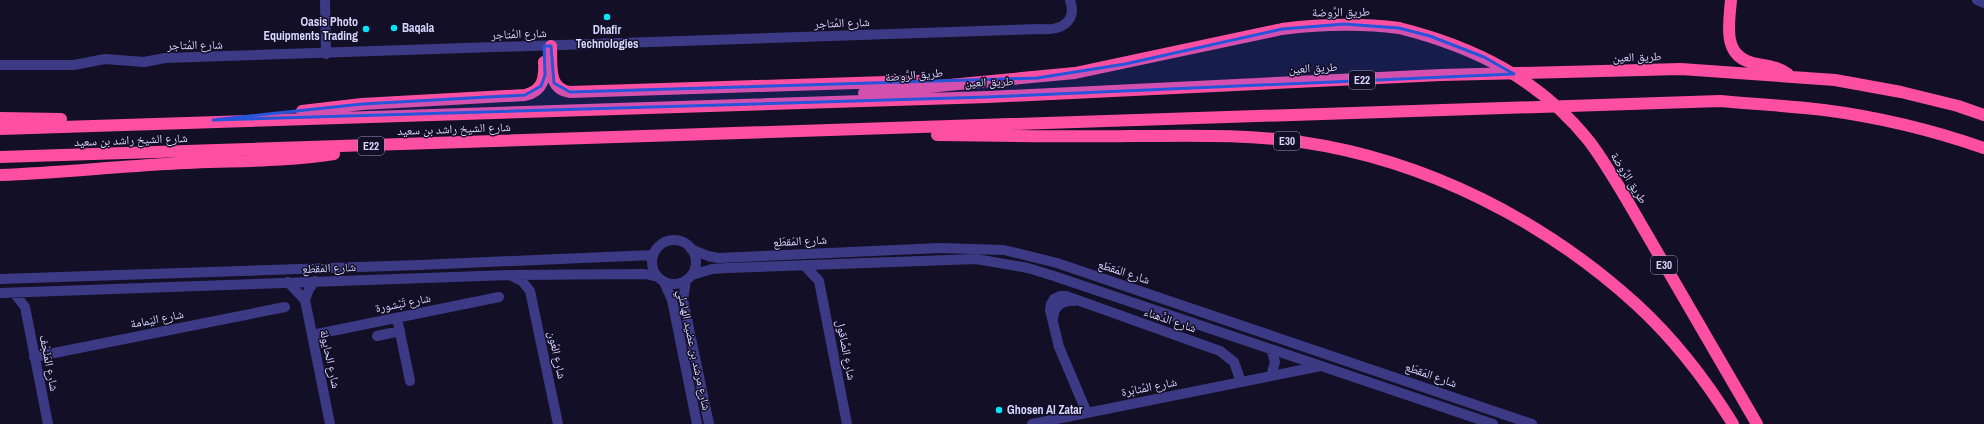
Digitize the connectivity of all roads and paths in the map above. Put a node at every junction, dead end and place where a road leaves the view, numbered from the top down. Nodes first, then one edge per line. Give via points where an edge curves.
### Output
1 (325, 0) edge
2 (1069, 0) edge
3 (1731, 0) edge
4 (1977, 0) edge
5 (1984, 3) edge
6 (548, 46) junction
7 (326, 54) junction
8 (0, 65) edge
9 (1791, 77) junction
10 (1037, 78) junction
11 (735, 104) junction
12 (1984, 115) edge
13 (0, 118) edge
14 (213, 120) junction
15 (191, 122) junction
16 (0, 129) edge
17 (742, 133) junction
18 (373, 146) junction
19 (1984, 148) edge
20 (0, 157) edge
21 (0, 175) edge
22 (691, 249) junction
23 (653, 255) junction
24 (832, 264) junction
25 (418, 265) junction
26 (804, 266) junction
27 (192, 273) junction
28 (540, 274) junction
29 (510, 275) junction
30 (689, 278) junction
31 (0, 279) edge
32 (661, 279) junction
33 (315, 281) junction
34 (332, 281) junction
35 (819, 281) junction
36 (288, 282) junction
37 (165, 287) junction
38 (530, 291) junction
39 (30, 292) junction
40 (0, 293) edge
41 (14, 293) junction
42 (499, 297) dead end
43 (305, 300) junction
44 (1175, 303) junction
45 (25, 307) junction
46 (285, 307) dead end
47 (1168, 314) junction
48 (397, 318) junction
49 (400, 331) junction
50 (312, 335) junction
51 (377, 336) dead end
52 (1271, 349) junction
53 (34, 357) junction
54 (1322, 366) junction
55 (1271, 376) junction
56 (410, 381) dead end
57 (1241, 382) junction
58 (1421, 386) junction
59 (1408, 395) junction
60 (1087, 413) junction
61 (1477, 421) edge
62 (48, 424) edge
63 (330, 424) edge
64 (558, 424) edge
65 (697, 424) edge
66 (709, 424) edge
67 (847, 424) edge
68 (1032, 424) edge
69 (1493, 424) edge
70 (1532, 424) edge
71 (1734, 424) edge
72 (1757, 424) edge

1 - 7 street
2 - 6 street, شارع المُتاجر via 1072,12 1064,25 1053,30
3 - 9 highway via 1728,35 1735,52 1744,60 1779,68
4 - 5 street
6 - 7 street, شارع المُتاجر
6 - 10 highway via 554,83 564,91 570,92
6 - 14 highway via 543,80 537,90 525,95 362,104
7 - 8 street, شارع المُتاجر via 165,58 144,62 105,59 74,65
9 - 11 highway, طريق العين / E22 via 1681,69 1441,75 988,97
9 - 12 highway, طريق العين / E22 via 1835,80 1901,92
10 - 11 highway, طريق الرَّوضة / E30
10 - 72 highway, طريق الرَّوضة / E30, bridge via 1125,64 1282,29 1344,24 1399,28 1472,51 1506,69 1552,102 1590,142 1624,195
11 - 14 highway, شارع الشيخ راشد بن سعيد / E22
13 - 15 highway
14 - 15 highway, شارع الشيخ راشد بن سعيد / E22
15 - 16 highway, شارع الشيخ راشد بن سعيد / E22
17 - 18 highway, شارع الشيخ راشد بن سعيد / E22
17 - 19 highway, E22 via 1720,101 1824,110 1947,135
17 - 71 highway, E30 via 1262,138 1303,143 1373,158 1451,185 1489,203 1556,242 1601,275 1638,306 1672,341
18 - 20 highway, شارع الشيخ راشد بن سعيد / E22
18 - 21 highway via 273,161 169,163
22 - 23 street via 686,244 671,241 657,248
22 - 30 street via 696,262
22 - 44 street, شارع المَقطَع via 718,258 940,248 1004,250 1057,263
23 - 25 street, شارع المَقطَع
23 - 32 street via 654,271
24 - 26 street, شارع المَقطَع
24 - 35 street
24 - 47 street, شارع المَقطَع via 976,259 1000,262 1028,268
25 - 27 street, شارع المَقطَع
25 - 34 street via 425,269 423,274 356,277
26 - 30 street, شارع المَقطَع via 712,269
26 - 35 street
27 - 31 street, شارع المَقطَع
27 - 37 street via 181,279 167,280
28 - 29 street, شارع المَقطَع
28 - 32 street, شارع المَقطَع via 645,274
28 - 38 street
29 - 34 street, شارع المَقطَع
29 - 38 street via 522,281
30 - 32 street via 675,284
30 - 66 street, شارع مرشد بن عضيد الهاملي via 683,300
32 - 65 street, شارع مرشد بن عضيد الهاملي via 672,300
33 - 34 street, شارع المَقطَع
33 - 36 street, شارع المَقطَع
33 - 43 street
35 - 67 street, شارع الصَّاقول
36 - 37 street, شارع المَقطَع
36 - 43 street
37 - 39 street, شارع المَقطَع
38 - 64 street, شارع العُون
39 - 41 street, شارع المَقطَع
39 - 45 street, شارع المَنْجَف
40 - 41 street, شارع المَقطَع
41 - 45 street, شارع المَنْجَف
42 - 48 street, شارع تَبْشورة
43 - 50 street, شارع الحايولة
44 - 47 street via 1167,310
44 - 58 street, شارع المَقطَع
45 - 53 street, شارع المَنْجَف
46 - 53 street, شارع اليَمامة
47 - 52 street, شارع المَقطَع
48 - 49 street
48 - 50 street, شارع تَبْشورة
49 - 51 street
49 - 56 street
50 - 63 street, شارع الحايولة
52 - 54 street, شارع المَقطَع
52 - 55 street via 1275,362
53 - 62 street, شارع المَنْجَف
54 - 55 street, شارع المُثابَرة
54 - 59 street, شارع المَقطَع
55 - 57 street, شارع المُثابَرة
57 - 60 street, شارع المُثابَرة
57 - 60 street, شارع الدَّهناء via 1234,362 1220,351 1063,296 1054,299 1050,307 1060,348
58 - 59 street via 1424,390 1421,394
58 - 70 street, شارع المَقطَع
59 - 61 street, شارع المَقطَع
60 - 68 street, شارع المُثابَرة
61 - 69 street, شارع المَقطَع

